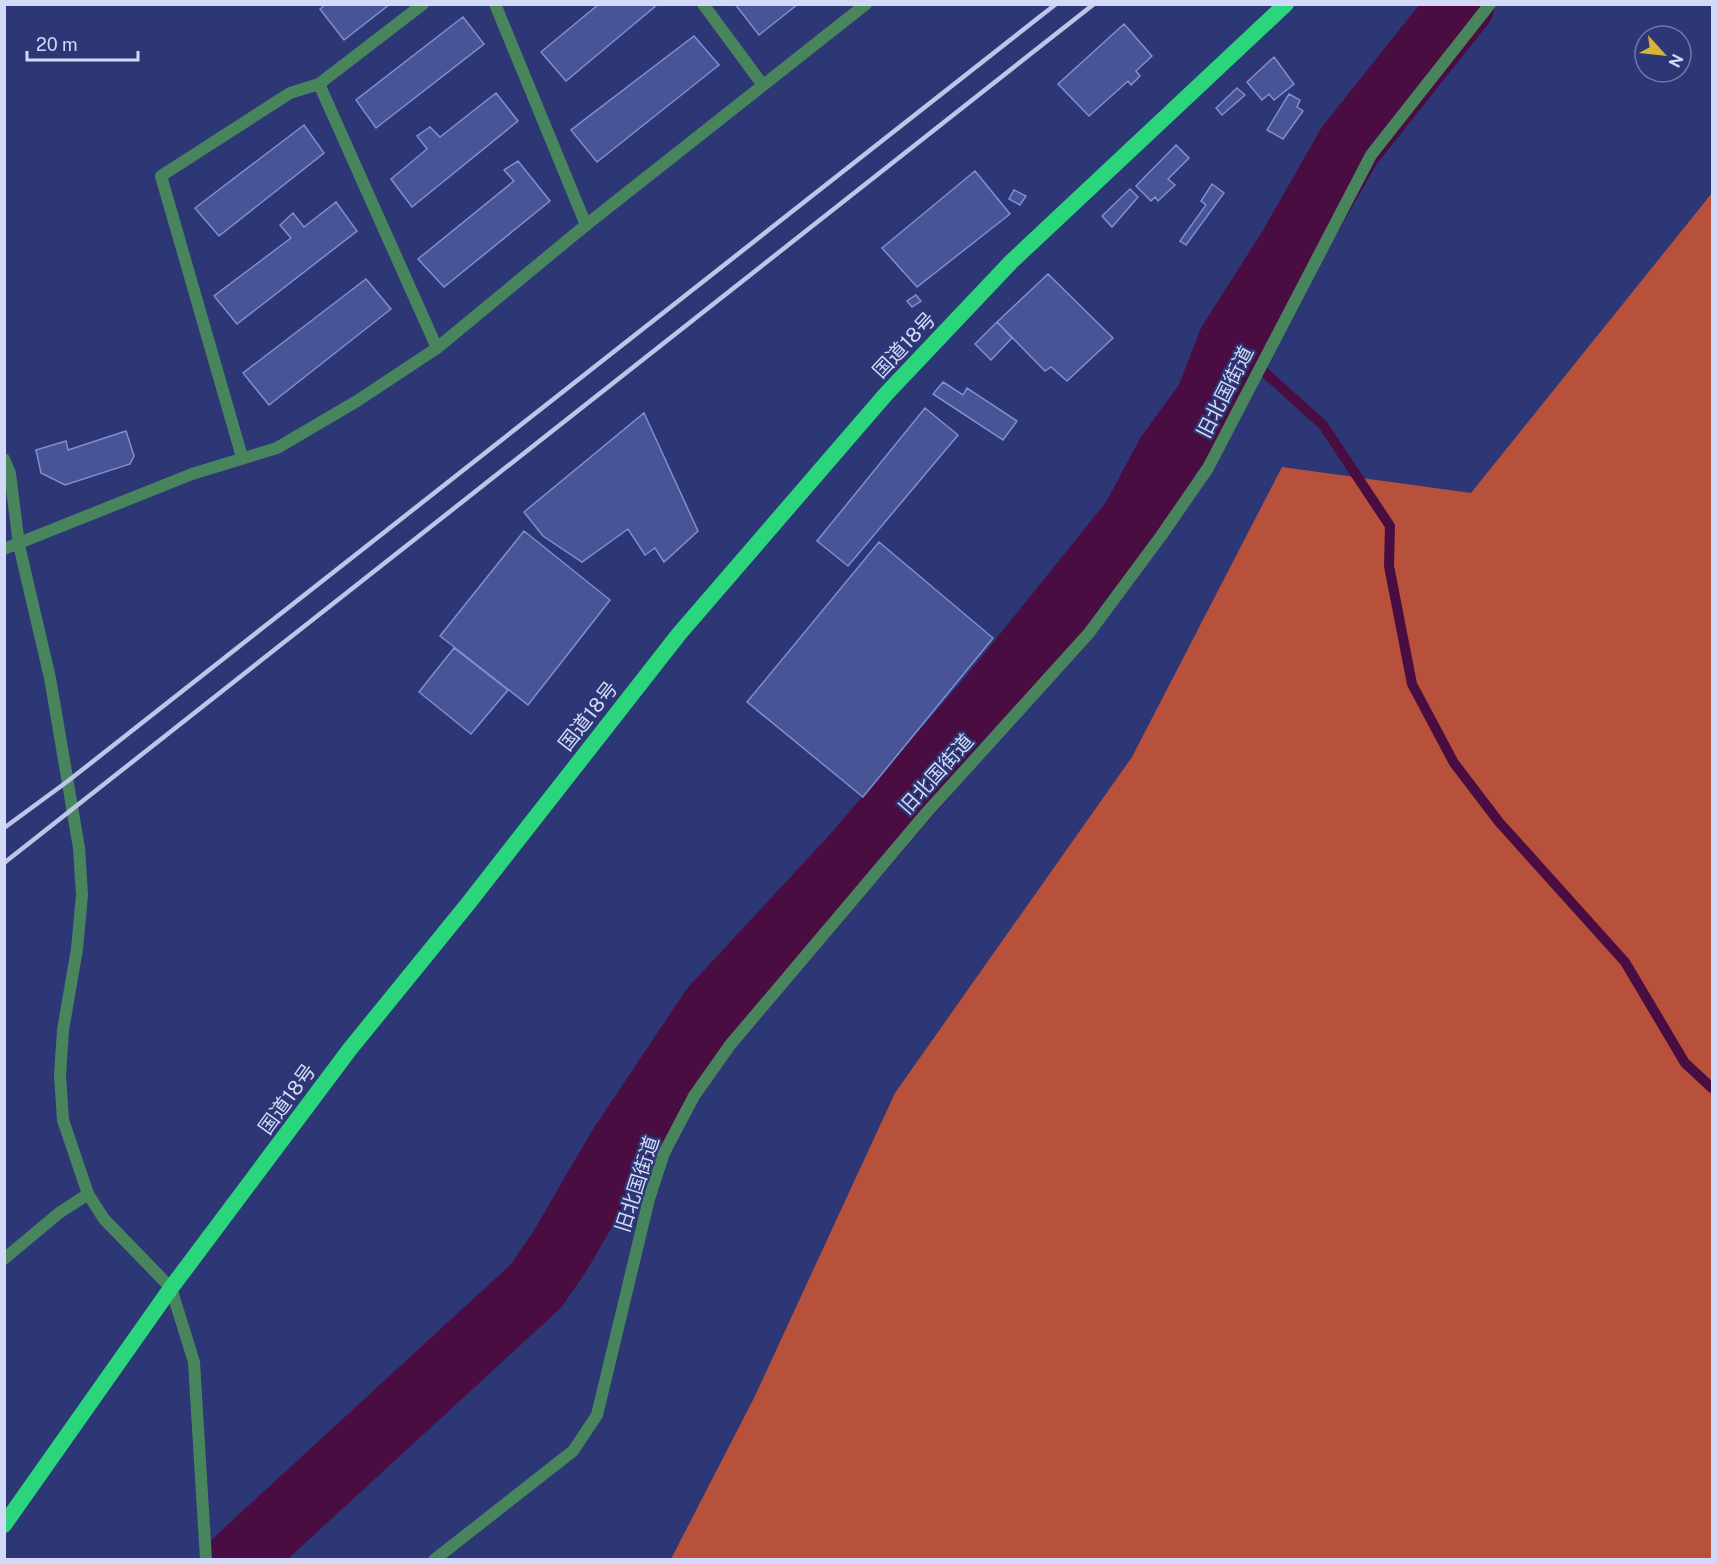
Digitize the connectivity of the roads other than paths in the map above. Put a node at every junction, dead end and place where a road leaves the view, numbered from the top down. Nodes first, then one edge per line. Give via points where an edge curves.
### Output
1 (423, 4) edge
2 (495, 4) edge
3 (703, 4) edge
4 (866, 4) edge
5 (1286, 4) edge
6 (1491, 4) edge
7 (319, 84) junction
8 (762, 84) junction
9 (586, 225) junction
10 (437, 348) junction
11 (242, 457) junction
12 (4, 459) edge
13 (19, 545) junction
14 (4, 549) edge
15 (88, 1194) junction
16 (4, 1259) edge
17 (171, 1288) junction
18 (4, 1525) edge
19 (206, 1557) edge
20 (434, 1560) edge

1 - 7 street
2 - 9 street
3 - 8 street
4 - 8 street
5 - 17 highway, 国道18号 via 1011,262 886,394 771,525 679,634 350,1049
6 - 20 street, 旧北国街道 via 1371,155 1208,468 1161,536 1089,633 928,810 730,1045 694,1096 664,1153 649,1199 597,1415 573,1451
7 - 10 street
7 - 11 street via 290,93 162,176
8 - 9 street
9 - 10 street
10 - 11 street via 277,448
11 - 13 street
12 - 13 street via 10,473
13 - 14 street
13 - 15 street via 50,678 80,848 82,895 60,1076 63,1120
15 - 16 street
15 - 17 street via 104,1219
17 - 18 highway, 国道18号
17 - 19 street via 194,1362

